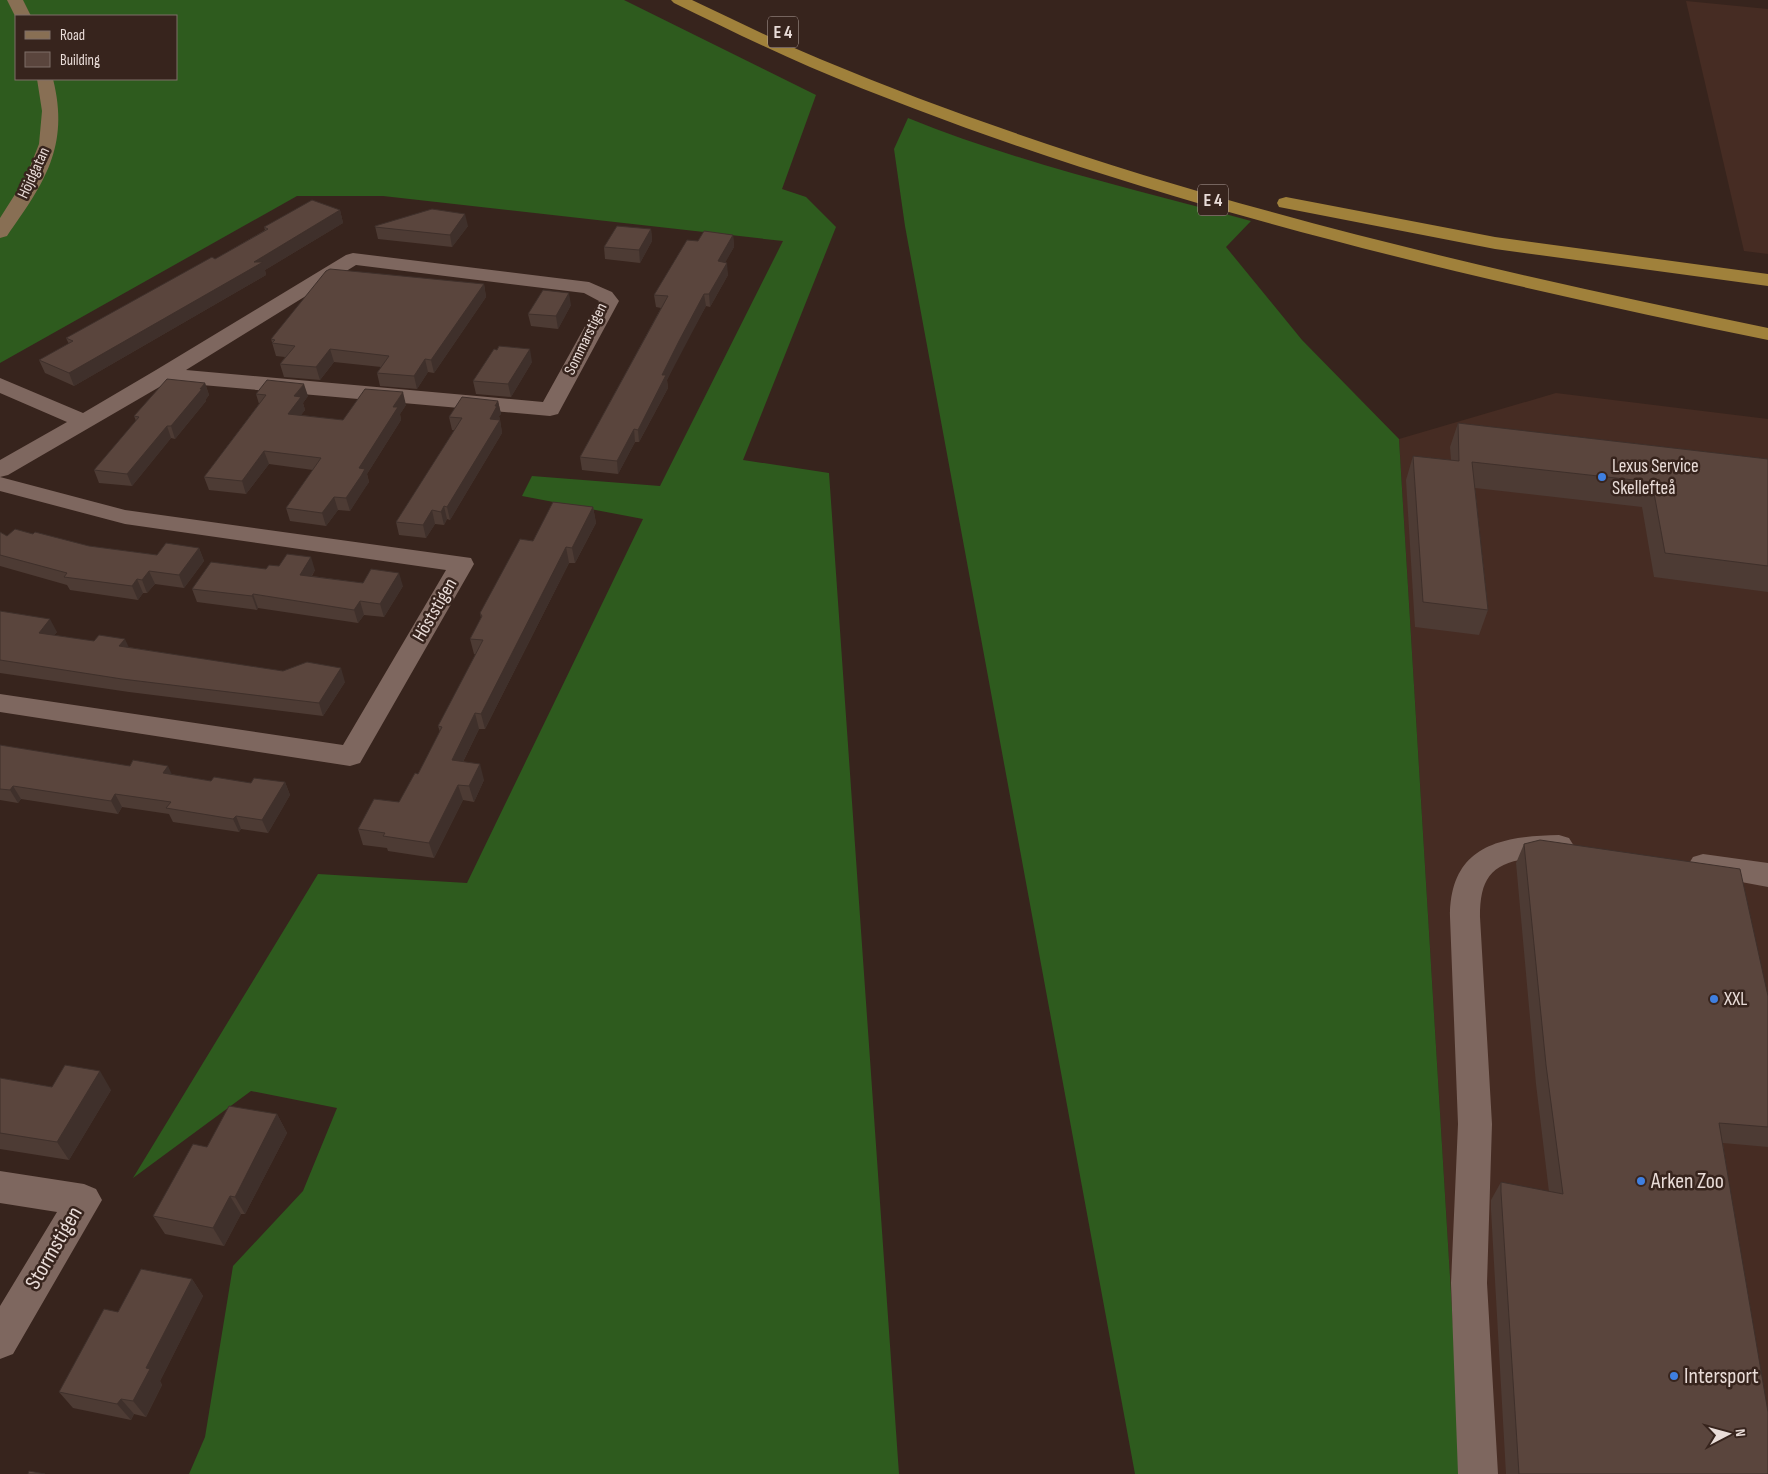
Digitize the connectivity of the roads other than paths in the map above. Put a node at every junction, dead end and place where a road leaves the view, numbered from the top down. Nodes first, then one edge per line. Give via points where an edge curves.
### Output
1 (15, 0) edge
2 (679, 0) edge
3 (713, 0) edge
4 (22, 15) edge
5 (45, 80) edge
6 (1266, 200) junction
7 (0, 232) edge
8 (1768, 280) edge
9 (1749, 311) dead end
10 (1692, 319) junction
11 (1768, 334) edge
12 (1768, 346) edge
13 (164, 375) junction
14 (0, 385) edge
15 (84, 421) junction
16 (0, 470) edge
17 (0, 484) edge
18 (0, 703) edge
19 (1589, 848) edge
20 (1674, 860) edge
21 (1768, 875) edge
22 (0, 1187) edge
23 (0, 1341) edge
24 (1478, 1474) edge

1 - 4 street
2 - 10 highway, E 4 via 779,47 925,106 1154,183 1373,244
3 - 6 highway, E 4 via 853,62 965,104 1122,157
5 - 7 street, Höjdgatan via 51,117 48,145 33,181
6 - 8 highway via 1486,242
6 - 9 highway, E 4 via 1497,258
10 - 11 highway, E 4
10 - 12 highway
13 - 13 street, Sommarstigen via 550,409 609,301 589,288 353,259
13 - 15 street, Sommarstigen
14 - 15 street
15 - 16 street
17 - 18 street, Höststigen via 125,517 462,564 350,756
19 - 24 street via 1542,846 1499,854 1476,870 1466,893 1475,1124 1469,1283
20 - 21 street
22 - 23 street, Stormstigen via 84,1200

